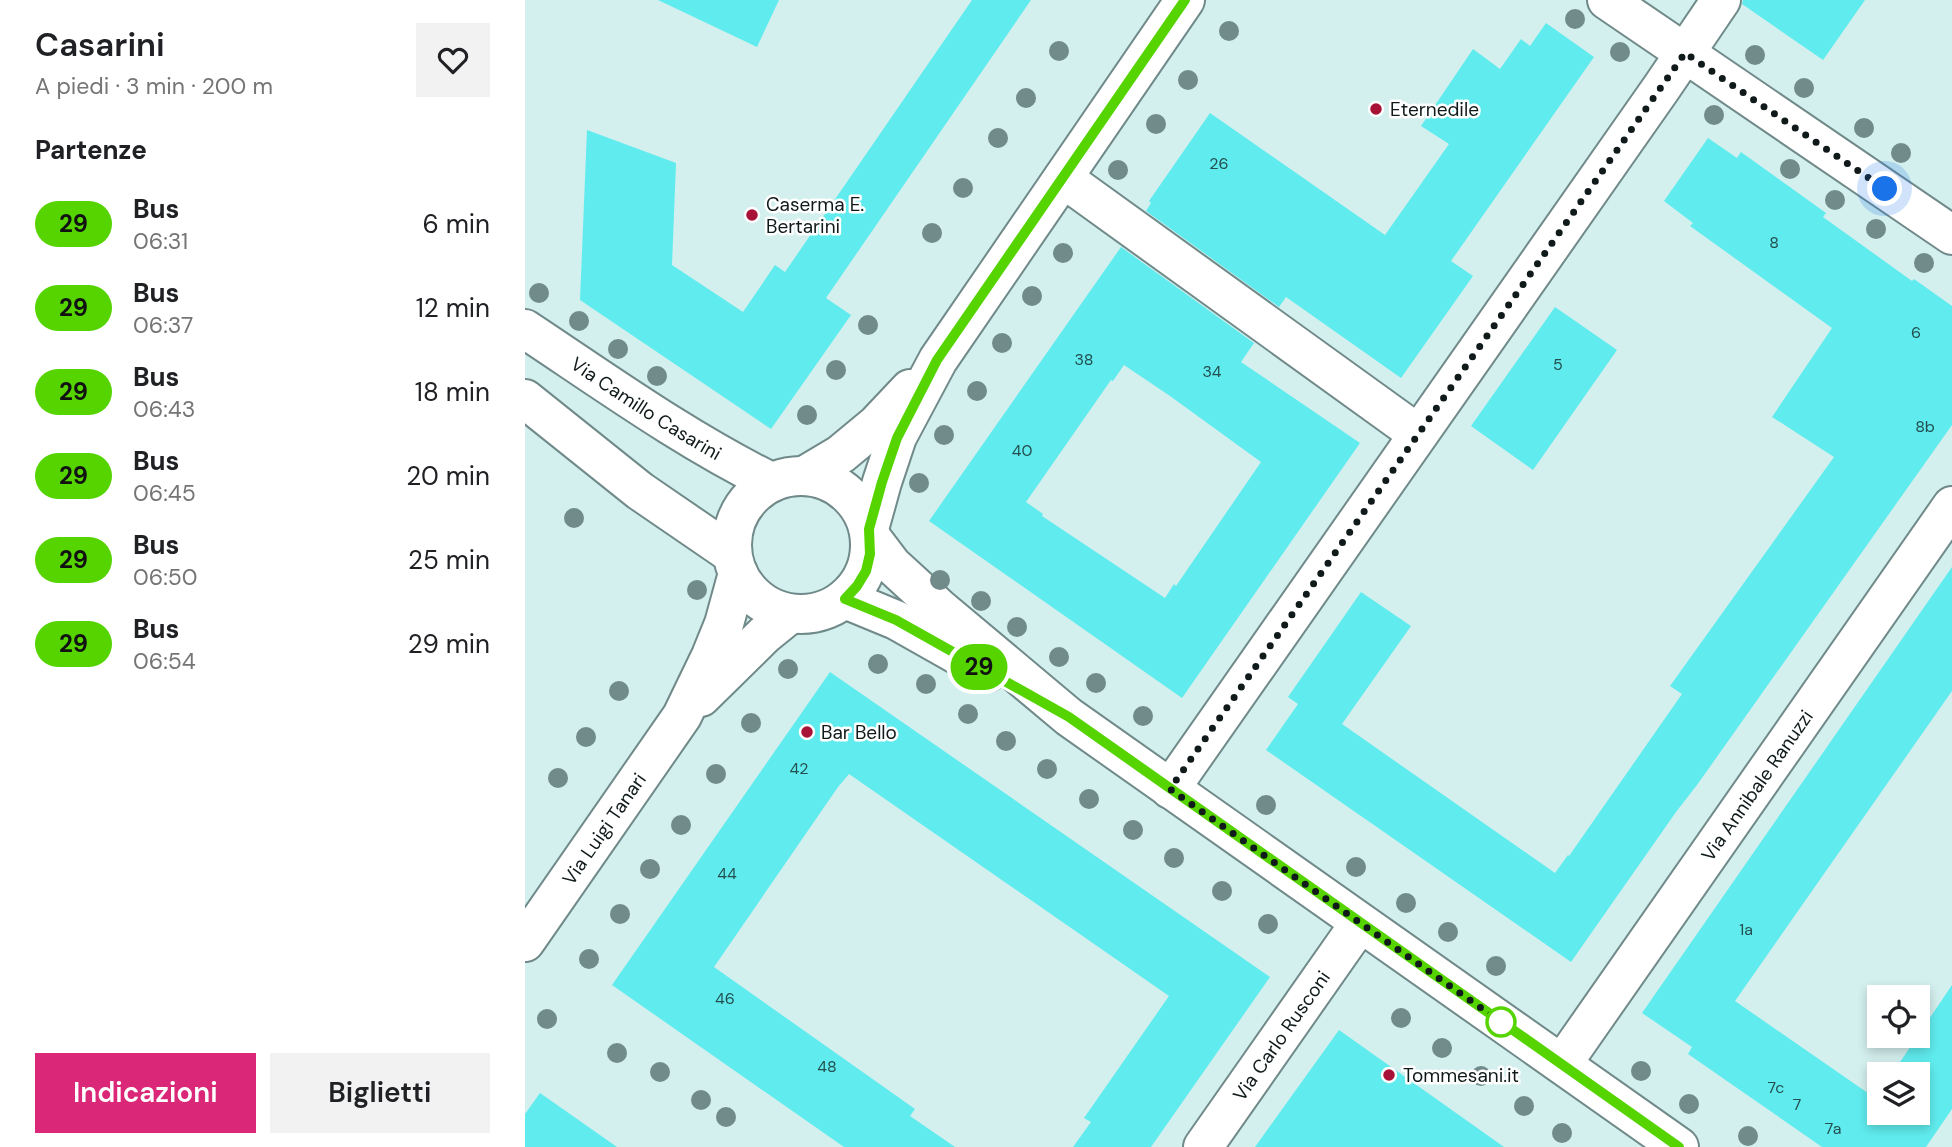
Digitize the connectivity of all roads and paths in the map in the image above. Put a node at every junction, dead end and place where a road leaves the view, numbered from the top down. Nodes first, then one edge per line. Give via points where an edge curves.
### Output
1 (1185, 0) edge
2 (1607, 0) edge
3 (1721, 0) edge
4 (1685, 53) junction
5 (1063, 178) junction
6 (1952, 235) edge
7 (525, 329) edge
8 (937, 360) junction
9 (525, 400) edge
10 (563, 431) junction
11 (1418, 434) junction
12 (525, 442) edge
13 (787, 479) junction
14 (1952, 506) edge
15 (870, 533) junction
16 (735, 564) junction
17 (845, 599) junction
18 (790, 614) junction
19 (682, 716) junction
20 (1069, 717) junction
21 (1170, 789) junction
22 (1360, 923) junction
23 (525, 942) edge
24 (1562, 1064) junction
25 (1203, 1147) edge
26 (1679, 1147) edge

1 - 5 street
2 - 4 street
3 - 4 street
4 - 6 street
4 - 11 street
5 - 8 street
5 - 11 street
7 - 13 street, Via Camillo Casarini via 728,461
8 - 13 street via 876,425 841,454
8 - 15 street via 897,438
9 - 10 street
10 - 12 street
10 - 16 street
11 - 21 street
13 - 15 street via 826,480 845,491 860,508
13 - 16 street via 753,494 740,512 733,532
14 - 24 street, Via Annibale Ranuzzi
15 - 17 street via 866,571
15 - 20 street via 892,565
16 - 18 street via 746,587 759,600
16 - 19 street, Via Luigi Tanari via 724,624
17 - 18 street via 809,614
17 - 20 street via 896,620
18 - 19 street, Via Luigi Tanari
19 - 23 street, Via Luigi Tanari
20 - 21 street
21 - 22 street
22 - 24 street
22 - 25 street, Via Carlo Rusconi
24 - 26 street

